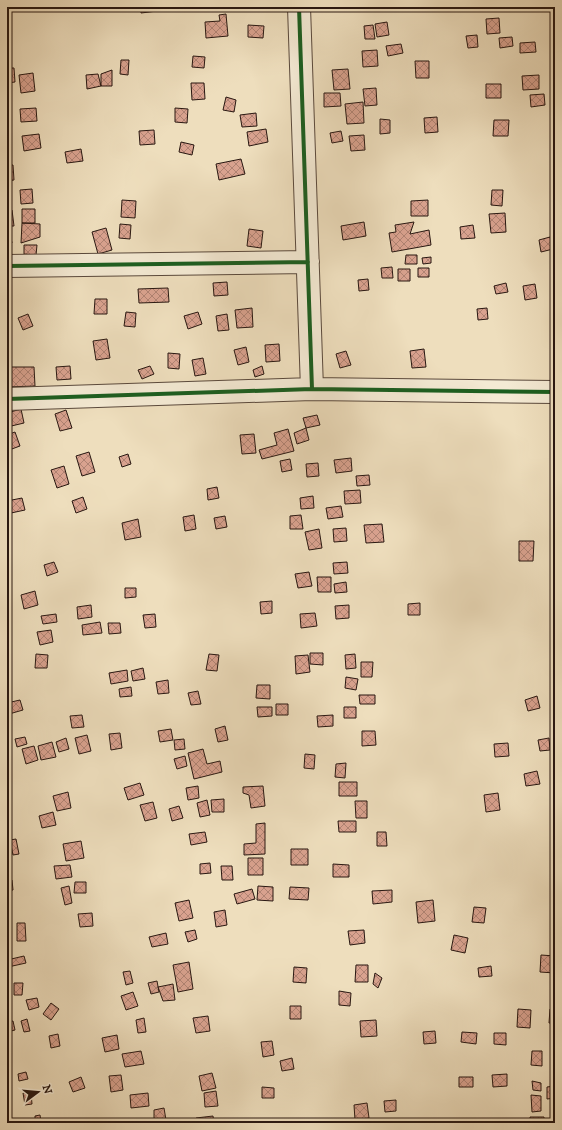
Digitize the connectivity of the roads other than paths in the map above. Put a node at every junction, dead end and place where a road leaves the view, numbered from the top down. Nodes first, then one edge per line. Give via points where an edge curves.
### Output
1 (300, 7) edge
2 (308, 262) junction
3 (7, 266) edge
4 (312, 389) junction
5 (555, 392) edge
6 (7, 399) edge

1 - 2 street
2 - 3 street
2 - 4 street
4 - 5 street
4 - 6 street

